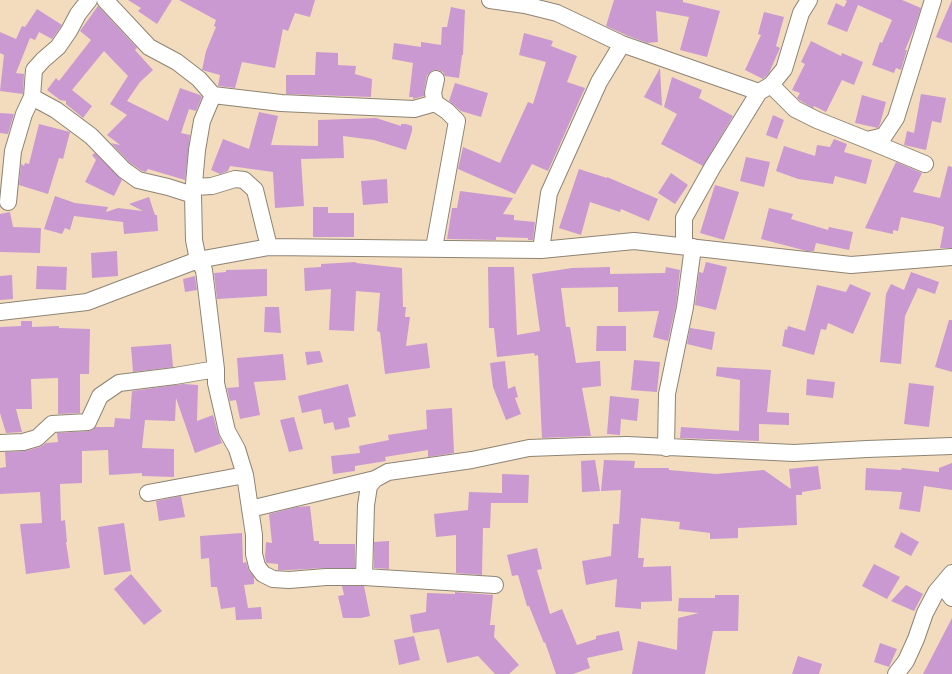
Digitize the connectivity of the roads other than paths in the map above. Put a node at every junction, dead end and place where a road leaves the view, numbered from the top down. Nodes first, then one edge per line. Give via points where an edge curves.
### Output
1 (89, 0) edge
2 (105, 0) edge
3 (490, 0) edge
4 (809, 0) edge
5 (933, 0) edge
6 (622, 44) junction
7 (436, 79) dead end
8 (765, 89) junction
9 (213, 95) junction
10 (32, 97) junction
11 (435, 103) junction
12 (867, 140) junction
13 (6, 149) edge
14 (925, 164) dead end
15 (194, 191) junction
16 (8, 202) dead end
17 (269, 247) junction
18 (688, 247) junction
19 (434, 248) junction
20 (541, 250) junction
21 (952, 257) edge
22 (198, 260) junction
23 (0, 312) edge
24 (216, 369) junction
25 (0, 443) edge
26 (952, 446) edge
27 (666, 448) junction
28 (245, 475) junction
29 (375, 479) junction
30 (148, 493) dead end
31 (250, 509) junction
32 (364, 577) junction
33 (495, 585) dead end
34 (949, 585) edge
35 (896, 674) edge

1 - 10 street via 58,46 34,70
2 - 9 street via 149,47 177,62 199,78
3 - 6 street via 557,13
4 - 8 street via 801,13 784,69
5 - 12 street via 896,118 884,136
6 - 8 street
6 - 20 street via 599,82 550,193
7 - 11 street via 433,93
8 - 12 street via 817,120
8 - 18 street via 712,168 684,218
9 - 11 street via 282,103 414,109
9 - 15 street via 202,121
10 - 13 street
10 - 15 street via 56,110 91,136 124,170 138,180
11 - 19 street via 457,121
12 - 14 street
13 - 16 street
15 - 17 street via 235,179 244,180 255,190
15 - 22 street via 194,240
17 - 19 street
17 - 22 street
18 - 20 street via 634,241
18 - 21 street via 851,265
18 - 27 street via 685,307 667,394
19 - 20 street
22 - 23 street via 87,302
22 - 24 street via 204,270
24 - 25 street via 119,383 100,396 88,422 52,424 37,438 23,442
24 - 28 street via 216,383 227,431 237,449
26 - 27 street via 794,453
27 - 29 street via 620,445 529,448 472,460 388,472
28 - 30 street
28 - 31 street
29 - 31 street
29 - 32 street via 370,486 366,505
31 - 32 street via 254,554 257,566 263,574 273,579 289,580
32 - 33 street
34 - 35 street via 936,592 906,661

